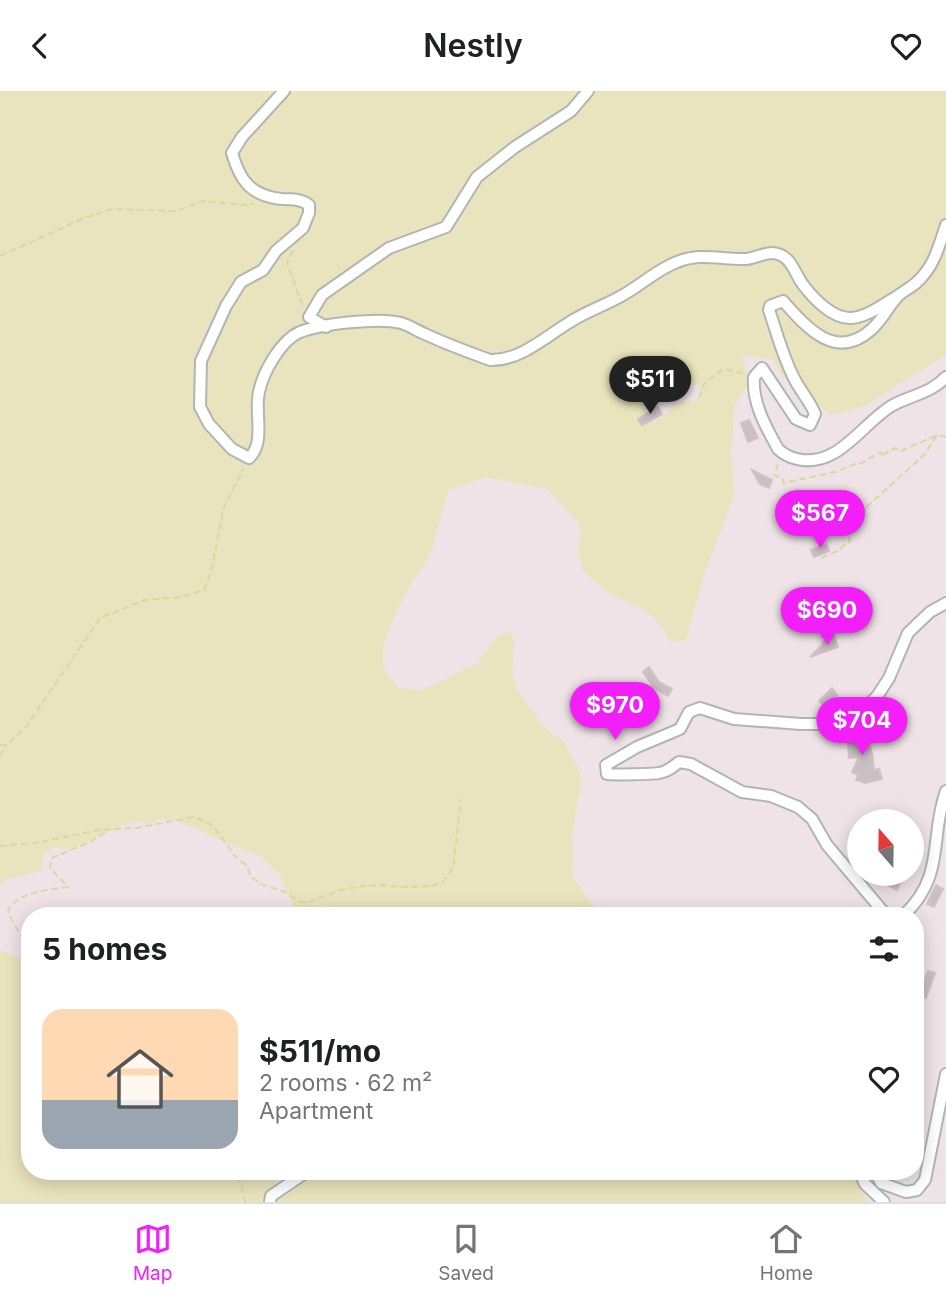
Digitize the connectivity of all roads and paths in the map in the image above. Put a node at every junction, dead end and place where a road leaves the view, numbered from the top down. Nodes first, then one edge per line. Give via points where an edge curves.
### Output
1 (284, 91) edge
2 (588, 91) edge
3 (271, 198) junction
4 (946, 225) edge
5 (293, 250) dead end
6 (0, 256) edge
7 (899, 295) junction
8 (309, 317) junction
9 (326, 327) junction
10 (754, 377) junction
11 (946, 377) edge
12 (699, 398) dead end
13 (937, 435) junction
14 (946, 437) edge
15 (778, 449) junction
16 (249, 458) junction
17 (821, 558) dead end
18 (946, 603) edge
19 (0, 745) edge
20 (7, 745) junction
21 (0, 756) edge
22 (946, 791) edge
23 (461, 799) dead end
24 (106, 831) junction
25 (0, 846) edge
26 (879, 907) edge
27 (910, 907) edge
28 (21, 935) edge
29 (946, 1074) edge
30 (238, 1180) edge
31 (295, 1180) edge
32 (863, 1180) edge
33 (880, 1180) edge
34 (245, 1202) edge
35 (270, 1202) edge
36 (884, 1202) edge

1 - 3 street via 232,153 237,173 250,188
2 - 8 street via 571,111 477,177 446,227 389,248 323,295
3 - 6 path via 247,205 203,201 176,211 112,209
3 - 16 street via 302,200 309,205 309,213 303,227 263,270 241,282 201,361 200,407 224,441
4 - 7 street via 931,267
5 - 8 path via 287,263
7 - 9 street via 866,314 835,315 803,285 783,256 708,256 680,260 664,268 504,361 490,360 401,323 372,320
7 - 10 street via 870,331 841,344 806,328 783,301 770,306 786,361 815,414 810,425 796,419 762,368
8 - 9 street
9 - 16 street via 299,333 267,370 256,412 256,451
10 - 12 path via 724,369 705,381
10 - 15 street via 755,399
11 - 15 street via 923,394 894,405 828,457 810,462 785,456
13 - 14 path
13 - 15 path via 900,451 895,448 880,456 881,452 858,465 783,483 783,478 774,475
13 - 17 path via 925,454 861,513 848,536 850,541
16 - 20 path via 224,507 204,590 145,600 100,618 26,727
18 - 26 street via 908,633 889,678 859,715 825,724 759,722 700,708 689,712 680,729 606,765 607,774 613,776 657,774 679,762 691,764 742,792 771,796 798,807
19 - 20 path
20 - 21 path
22 - 27 street via 935,866
23 - 24 path via 453,868 443,882 432,886 363,885 300,902 251,877 247,866 205,821 192,817
24 - 25 path
24 - 28 path via 52,858 50,868 68,887 13,901 8,910
29 - 33 street via 925,1180 917,1190 906,1192
30 - 34 path
31 - 35 street via 271,1196
32 - 36 street

